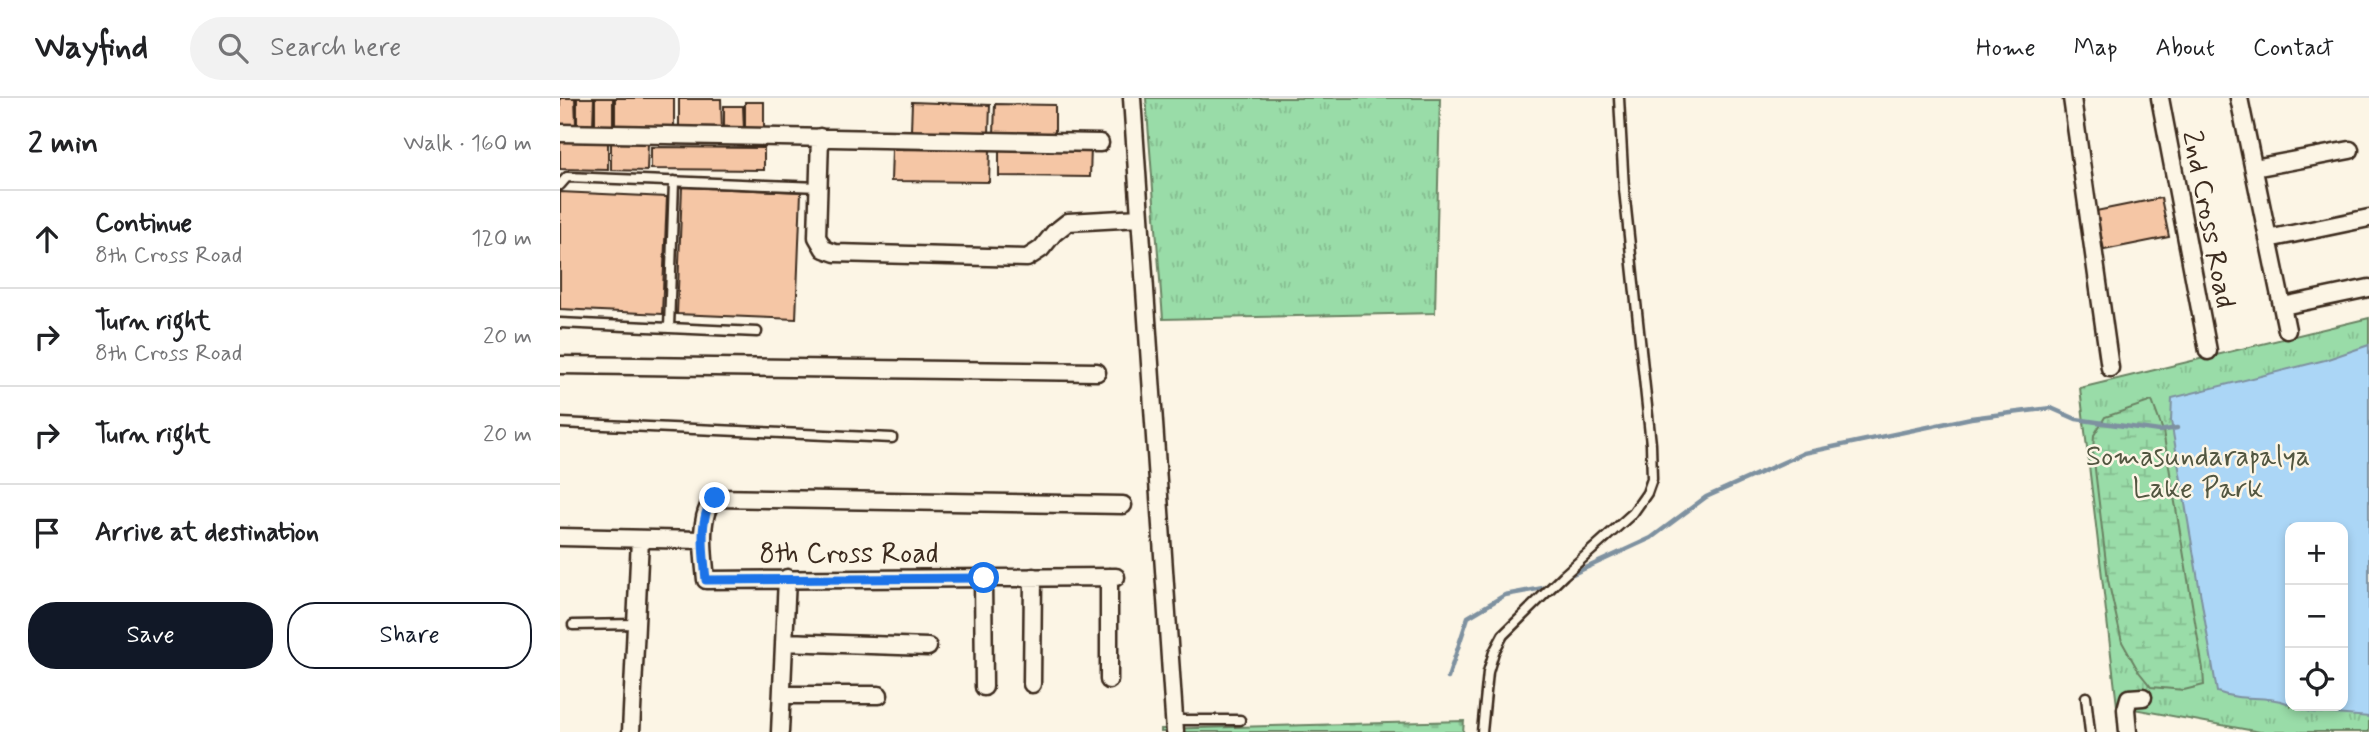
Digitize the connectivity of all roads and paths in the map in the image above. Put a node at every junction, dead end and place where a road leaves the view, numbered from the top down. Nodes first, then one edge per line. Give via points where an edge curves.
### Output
1 (1132, 98) edge
2 (1619, 98) edge
3 (2072, 98) edge
4 (2160, 98) edge
5 (2244, 99) edge
6 (560, 134) edge
7 (820, 137) junction
8 (1100, 143) dead end
9 (2350, 150) dead end
10 (2254, 168) junction
11 (674, 181) junction
12 (560, 185) edge
13 (819, 187) junction
14 (1140, 218) junction
15 (2369, 218) edge
16 (2268, 239) junction
17 (2369, 288) edge
18 (2283, 306) junction
19 (560, 323) edge
20 (669, 328) junction
21 (2287, 330) dead end
22 (757, 332) dead end
23 (2208, 351) dead end
24 (560, 365) edge
25 (2110, 368) dead end
26 (1097, 372) dead end
27 (560, 423) edge
28 (892, 438) dead end
29 (1123, 505) dead end
30 (560, 537) edge
31 (640, 539) junction
32 (702, 540) junction
33 (1033, 577) junction
34 (787, 578) junction
35 (984, 578) junction
36 (636, 624) junction
37 (573, 625) dead end
38 (784, 642) junction
39 (928, 648) dead end
40 (1109, 680) dead end
41 (1032, 684) dead end
42 (984, 687) dead end
43 (782, 695) junction
44 (878, 695) dead end
45 (2086, 697) dead end
46 (2143, 697) dead end
47 (1240, 720) dead end
48 (1174, 728) edge
49 (631, 732) edge
50 (780, 732) edge
51 (1482, 732) edge
52 (2090, 732) edge
53 (2128, 732) edge

1 - 14 street
2 - 51 lane via 1652,479 1633,513 1503,635 1488,672
3 - 25 street
4 - 23 street, 2nd Cross Road
5 - 10 street
6 - 7 street
7 - 8 street
7 - 13 street
9 - 10 street
10 - 16 street
11 - 12 lane via 567,177
11 - 13 lane
11 - 20 lane
13 - 14 street via 817,237 824,248 835,253 1027,257 1068,222
14 - 48 street
15 - 16 street
16 - 18 street
17 - 18 street
18 - 21 street
19 - 20 lane
20 - 22 lane
24 - 26 street
27 - 28 lane
29 - 32 street via 715,498 708,504
30 - 31 street
31 - 32 street
31 - 36 street
32 - 34 street, 8th Cross Road via 706,580
33 - 35 street, 8th Cross Road
33 - 40 street, 8th Cross Road via 1112,577
33 - 41 street
34 - 35 street, 8th Cross Road
34 - 38 street
35 - 42 street
36 - 37 lane
36 - 49 street
38 - 39 street
38 - 43 street
43 - 44 street
43 - 50 street
45 - 52 lane
46 - 53 street via 2129,698
47 - 48 lane

